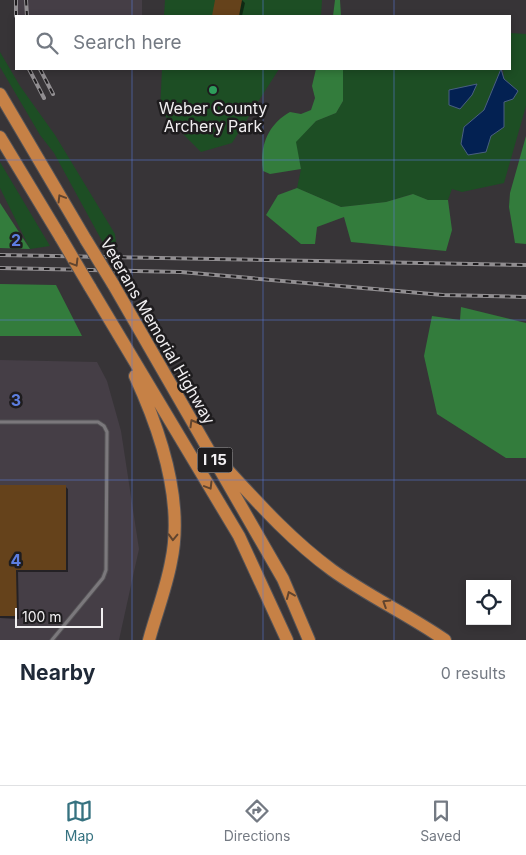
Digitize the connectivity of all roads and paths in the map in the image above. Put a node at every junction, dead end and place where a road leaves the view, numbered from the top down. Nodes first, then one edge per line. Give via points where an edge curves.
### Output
1 (0, 94) edge
2 (0, 137) edge
3 (112, 324) junction
4 (0, 422) edge
5 (208, 448) junction
6 (52, 640) edge
7 (149, 640) edge
8 (287, 640) edge
9 (309, 640) edge
10 (446, 640) edge

5 -> 1 highway, Veterans Memorial Highway / I 15, bridge
2 -> 3 highway, I 15, bridge
3 -> 7 highway via 152,414 170,484 172,560
3 -> 8 highway, I 15 via 240,536
4 - 6 lane via 98,422 107,432 106,570 103,578
9 -> 5 highway, Veterans Memorial Highway / I 15 via 283,579
10 -> 5 highway via 306,550

